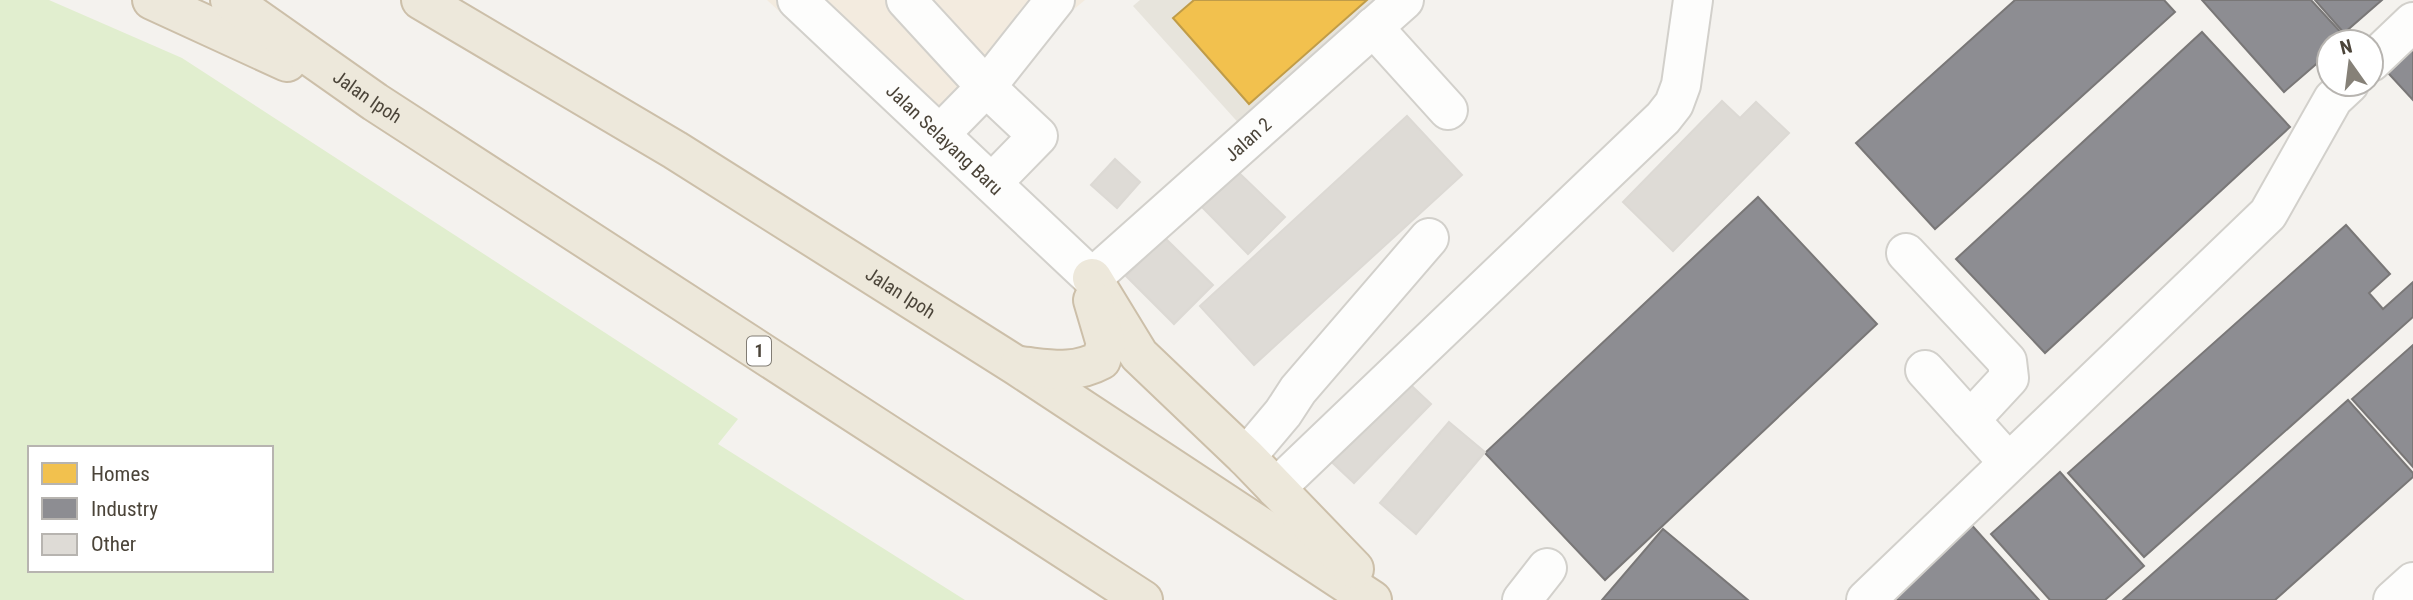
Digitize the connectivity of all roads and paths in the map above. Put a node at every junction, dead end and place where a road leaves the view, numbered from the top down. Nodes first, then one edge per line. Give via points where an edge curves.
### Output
1 (152, 0) edge
2 (230, 0) edge
3 (421, 0) edge
4 (906, 0) edge
5 (1404, 0) edge
6 (1693, 0) edge
7 (804, 2) edge
8 (1040, 6) edge
9 (2413, 22) edge
10 (1373, 27) junction
11 (2385, 49) edge
12 (986, 87) junction
13 (2334, 98) edge
14 (375, 102) junction
15 (1448, 110) dead end
16 (940, 134) junction
17 (992, 183) junction
18 (1429, 238) dead end
19 (1906, 253) dead end
20 (1092, 278) junction
21 (1017, 366) junction
22 (1924, 370) dead end
23 (1970, 420) junction
24 (1245, 457) junction
25 (2008, 462) junction
26 (1276, 488) junction
27 (1547, 568) dead end
28 (1143, 600) edge
29 (1372, 600) edge
30 (1384, 600) edge
31 (1522, 600) edge
32 (1866, 600) edge

1 - 14 highway
2 - 14 highway, Jalan Ipoh / 1
3 - 21 highway, Jalan Ipoh via 676,150
4 - 12 street
5 - 10 street, Jalan 2
6 - 26 street via 1681,85 1663,118
7 - 16 street, Jalan Selayang Baru
8 - 12 street
9 - 11 street
10 - 15 street
10 - 20 street, Jalan 2
12 - 16 street
12 - 17 street via 1038,136
13 - 25 street via 2268,214
14 - 28 highway, Jalan Ipoh / 1
16 - 17 street, Jalan Selayang Baru
17 - 20 street, Jalan Selayang Baru
18 - 24 street
19 - 23 street via 2007,361 2009,378
20 - 21 highway via 1093,304 1106,344 1101,360 1085,368 1062,370
20 - 24 highway via 1139,355
21 - 29 highway, Jalan Ipoh
22 - 23 street
23 - 25 street
24 - 26 highway
25 - 32 street
26 - 30 highway
27 - 31 street

